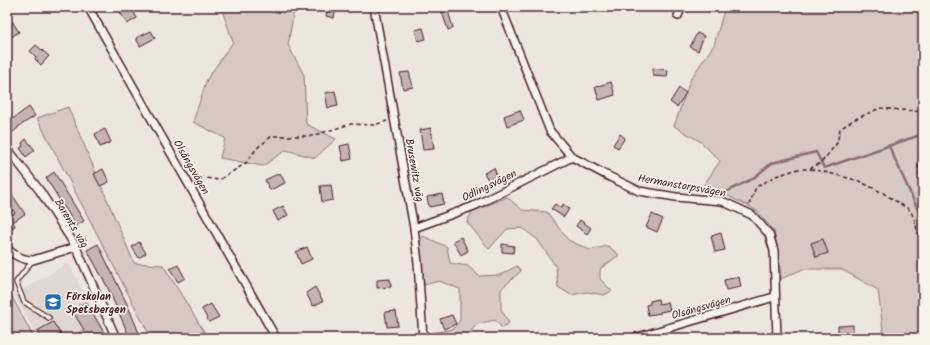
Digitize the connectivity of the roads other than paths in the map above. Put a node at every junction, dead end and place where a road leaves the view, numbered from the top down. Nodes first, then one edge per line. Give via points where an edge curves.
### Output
1 (88, 7) edge
2 (374, 7) edge
3 (501, 7) edge
4 (681, 7) edge
5 (678, 16) dead end
6 (7, 148) edge
7 (572, 156) junction
8 (414, 228) junction
9 (76, 247) junction
10 (7, 249) edge
11 (33, 260) junction
12 (774, 297) junction
13 (49, 318) dead end
14 (116, 338) edge
15 (276, 338) edge
16 (423, 338) edge
17 (634, 338) edge
18 (776, 338) edge

1 - 15 street, Olsängsvägen
2 - 8 street, Brusewitz väg
3 - 7 street, Hermanstorpsvägen via 550,131
4 - 5 street
6 - 9 street, Barents väg via 40,191
7 - 8 street, Odlingsvägen via 474,206
7 - 12 street, Hermanstorpsvägen via 640,191 722,201 752,215 769,234 774,251
8 - 16 street, Brusewitz väg
9 - 11 street
9 - 14 street, Barents väg
10 - 11 street via 19,257
11 - 13 lane via 16,282 24,302
12 - 17 street, Olsängsvägen
12 - 18 street, Hermanstorpsvägen

